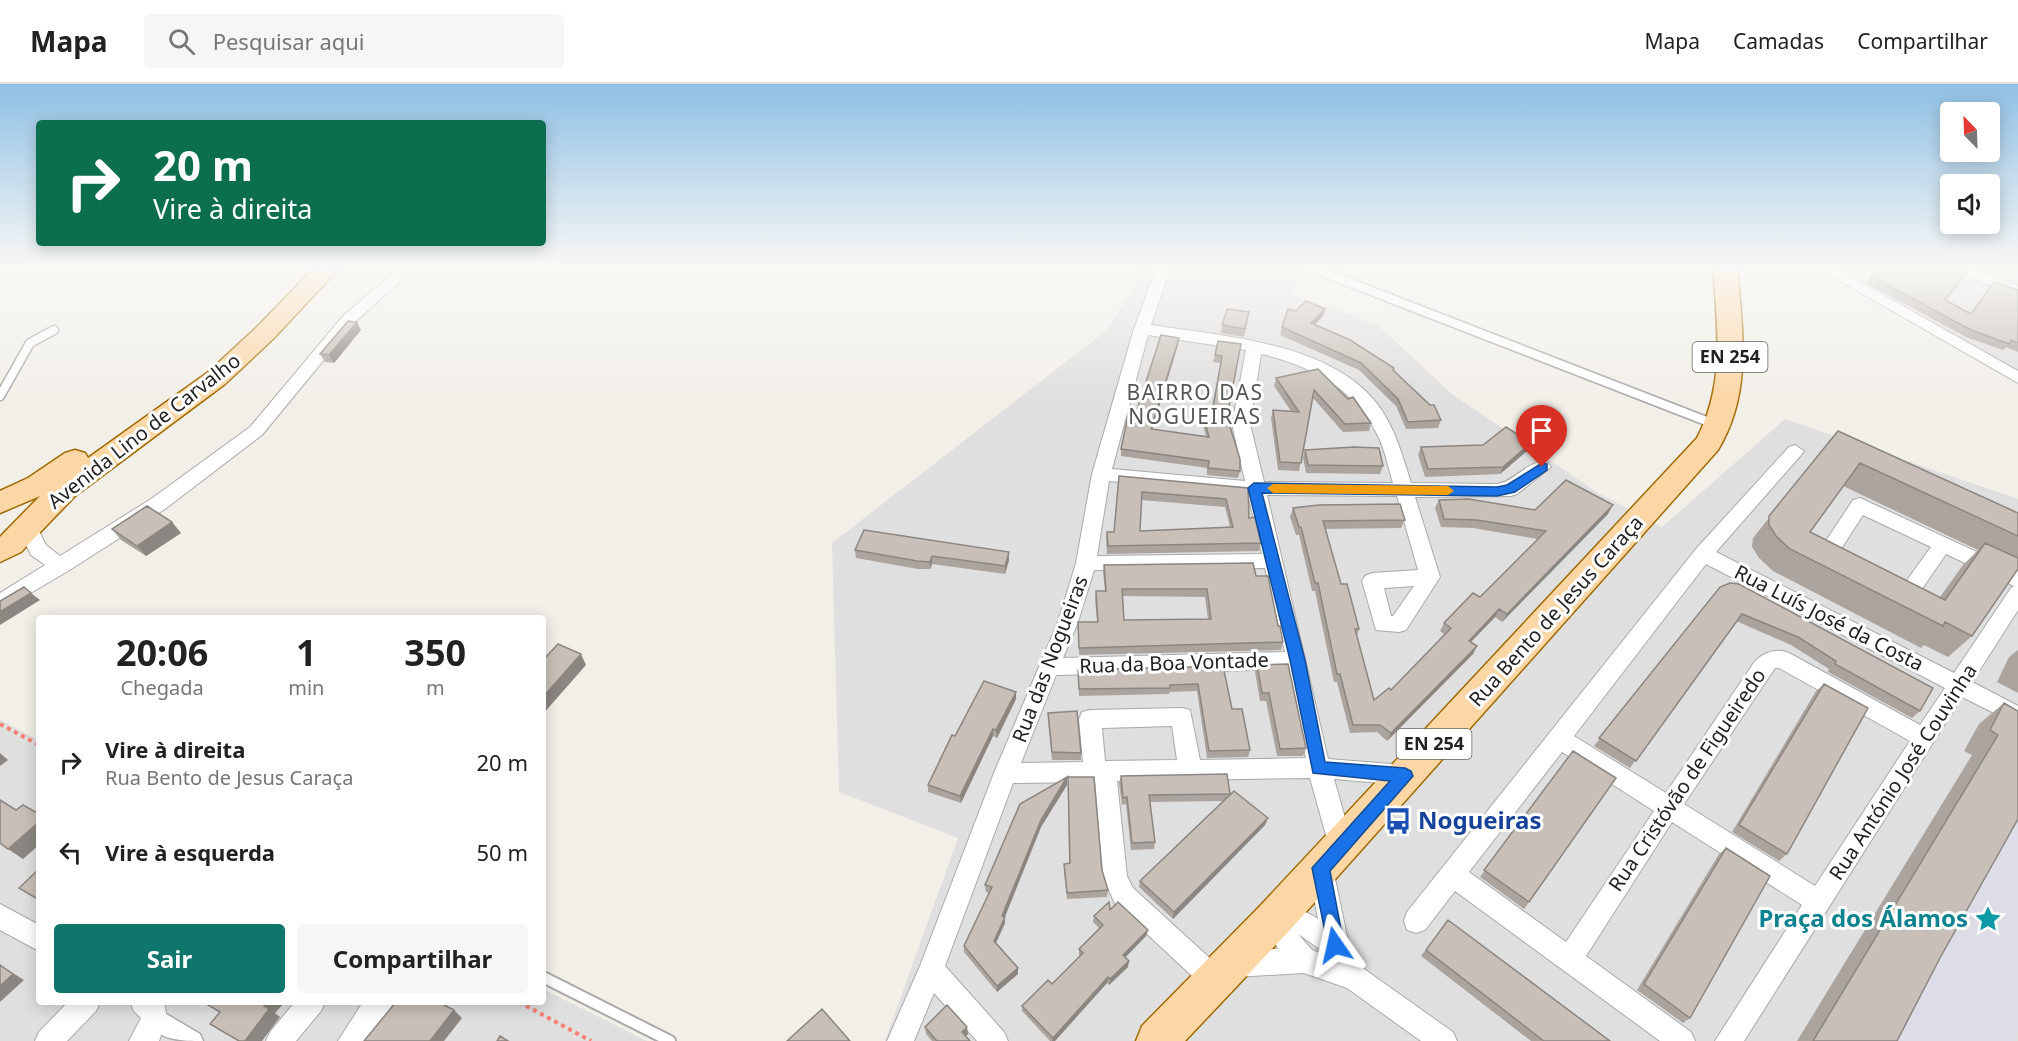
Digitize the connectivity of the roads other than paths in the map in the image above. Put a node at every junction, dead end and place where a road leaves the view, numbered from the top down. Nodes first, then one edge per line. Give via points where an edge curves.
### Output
1 (264, 311) edge
2 (287, 311) edge
3 (359, 311) edge
4 (1148, 311) edge
5 (1415, 311) edge
6 (1728, 311) edge
7 (1900, 311) edge
8 (1142, 329) junction
9 (54, 330) dead end
10 (1254, 348) junction
11 (2018, 378) edge
12 (0, 396) edge
13 (1714, 435) junction
14 (1795, 451) dead end
15 (1542, 467) dead end
16 (1101, 474) junction
17 (1254, 488) junction
18 (1404, 490) junction
19 (0, 503) edge
20 (34, 533) junction
21 (1943, 544) junction
22 (0, 551) edge
23 (1703, 554) junction
24 (1272, 561) junction
25 (1086, 563) junction
26 (61, 566) junction
27 (1858, 568) edge
28 (1430, 577) dead end
29 (1878, 578) edge
30 (2018, 580) edge
31 (2018, 593) edge
32 (0, 603) edge
33 (1297, 660) junction
34 (1050, 667) junction
35 (1959, 684) junction
36 (2018, 716) edge
37 (1560, 739) junction
38 (1925, 740) junction
39 (1319, 768) junction
40 (1190, 770) junction
41 (1100, 772) junction
42 (1005, 773) junction
43 (1405, 776) junction
44 (1667, 807) junction
45 (1331, 857) junction
46 (1453, 874) junction
47 (1819, 902) junction
48 (0, 916) edge
49 (1275, 918) junction
50 (1416, 921) dead end
51 (36, 937) edge
52 (1335, 945) junction
53 (1569, 959) junction
54 (1304, 960) junction
55 (931, 970) junction
56 (1224, 972) junction
57 (1355, 978) junction
58 (546, 979) edge
59 (84, 1005) edge
60 (309, 1005) edge
61 (379, 1005) edge
62 (150, 1010) edge
63 (48, 1041) edge
64 (142, 1041) edge
65 (193, 1041) edge
66 (279, 1041) edge
67 (351, 1041) edge
68 (670, 1041) edge
69 (900, 1041) edge
70 (995, 1041) edge
71 (1157, 1041) edge
72 (1444, 1041) edge
73 (1682, 1041) edge
74 (1728, 1041) edge

1 - 19 main road, Avenida Lino de Carvalho via 178,388 38,485
2 - 20 main road, Avenida Lino de Carvalho via 198,393 63,490
3 - 26 street via 256,431 158,504
4 - 8 street, Rua das Nogueiras
5 - 13 lane
6 - 13 main road, EN 254 via 1732,376 1728,403
7 - 11 street
8 - 10 street
8 - 16 street, Rua das Nogueiras
9 - 12 lane via 30,343
10 - 17 street via 1241,424
10 - 18 street via 1320,366 1348,383 1370,405 1387,434
13 - 43 main road, Rua Bento de Jesus Caraça / EN 254
14 - 23 street
15 - 18 street via 1511,489
16 - 17 street
16 - 25 street, Rua das Nogueiras
17 - 18 street
17 - 24 street
18 - 28 street
19 - 20 main road, Avenida Lino de Carvalho via 26,504 34,510
20 - 22 main road, Avenida Lino de Carvalho
20 - 26 street
21 - 27 street via 1860,505 1828,552
21 - 29 street via 1908,594
21 - 30 street
23 - 35 street, Rua Luís José da Costa
23 - 37 street
24 - 25 street
24 - 33 street
25 - 34 street, Rua das Nogueiras
26 - 32 street
31 - 35 street, Rua António José Couvinha
33 - 34 street, Rua da Boa Vontade
33 - 39 street
34 - 42 street, Rua das Nogueiras
35 - 36 street, Rua Luís José da Costa
35 - 38 street, Rua António José Couvinha
37 - 44 street
37 - 46 street
38 - 44 street, Rua Cristóvão de Figueiredo via 1782,659 1770,660
38 - 47 street, Rua António José Couvinha
39 - 40 street
39 - 43 street
39 - 45 street
40 - 41 street
40 - 41 street via 1182,717 1090,719
41 - 42 street
41 - 56 street via 1115,876 1124,896
42 - 55 street, Rua das Nogueiras
43 - 45 main road, Rua Bento de Jesus Caraça / EN 254
44 - 47 street
44 - 53 street, Rua Cristóvão de Figueiredo
45 - 49 main road, Rua Bento de Jesus Caraça / EN 254
45 - 52 street
46 - 50 street
46 - 53 street
47 - 74 street, Rua António José Couvinha
48 - 51 street
49 - 52 street via 1300,921
49 - 54 street via 1285,938
49 - 56 main road, Rua Bento de Jesus Caraça / EN 254
52 - 57 street
53 - 73 street
54 - 56 street
54 - 57 street
55 - 69 street, Rua das Nogueiras
55 - 70 street
56 - 71 main road, Rua Bento de Jesus Caraça / EN 254
57 - 72 street
58 - 68 lane
59 - 63 street
60 - 66 street
61 - 67 street
62 - 64 street via 151,1031
62 - 65 street

